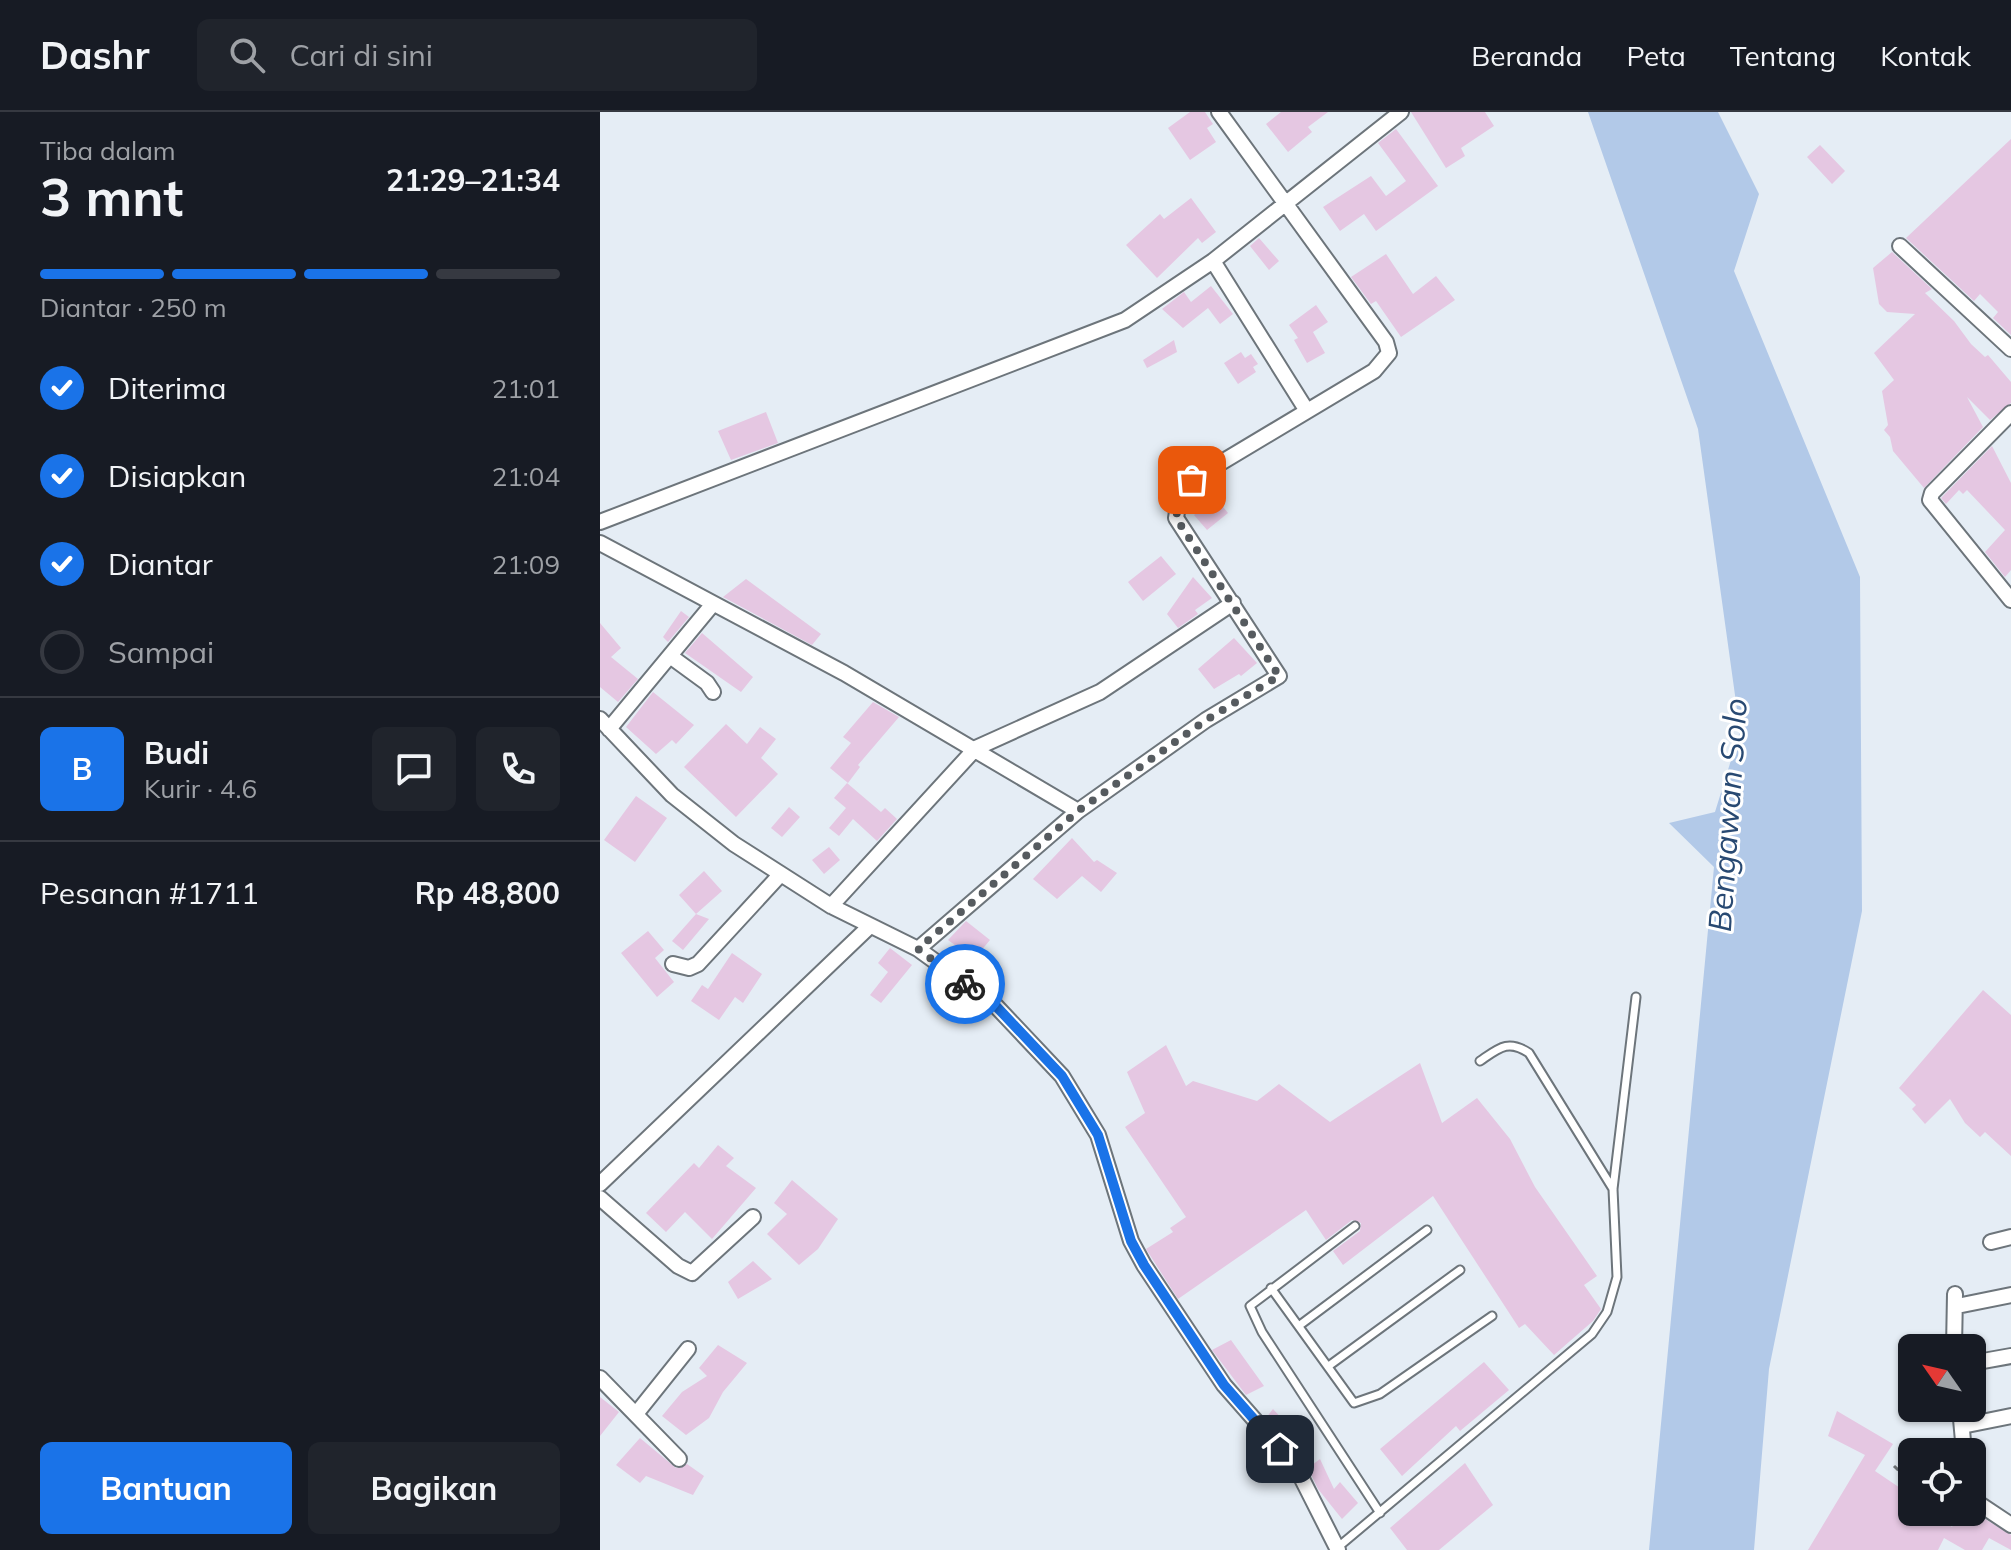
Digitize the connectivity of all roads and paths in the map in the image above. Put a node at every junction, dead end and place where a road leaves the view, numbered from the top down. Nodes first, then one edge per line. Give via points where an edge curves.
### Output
1 (1401, 112) edge
2 (1224, 114) edge
3 (1286, 203) junction
4 (1900, 246) dead end
5 (1213, 261) junction
6 (2011, 349) edge
7 (1307, 411) junction
8 (2011, 413) edge
9 (600, 522) edge
10 (600, 543) edge
11 (2008, 588) edge
12 (1233, 603) junction
13 (712, 605) junction
14 (670, 656) junction
15 (713, 692) dead end
16 (605, 724) edge
17 (976, 748) junction
18 (1078, 811) junction
19 (779, 876) junction
20 (831, 906) junction
21 (870, 926) junction
22 (918, 949) junction
23 (673, 964) dead end
24 (1636, 997) dead end
25 (1480, 1061) dead end
26 (600, 1184) edge
27 (1613, 1189) junction
28 (600, 1198) edge
29 (753, 1217) dead end
30 (1355, 1226) dead end
31 (1427, 1230) dead end
32 (2011, 1237) edge
33 (1991, 1242) dead end
34 (1460, 1270) dead end
35 (1271, 1288) junction
36 (2011, 1295) edge
37 (1492, 1316) dead end
38 (1300, 1325) junction
39 (1955, 1334) edge
40 (688, 1349) dead end
41 (2011, 1356) edge
42 (1986, 1360) edge
43 (1330, 1365) junction
44 (600, 1378) edge
45 (636, 1414) junction
46 (2011, 1416) edge
47 (1962, 1422) edge
48 (1962, 1426) junction
49 (1963, 1438) edge
50 (679, 1459) dead end
51 (1894, 1466) dead end
52 (1898, 1470) edge
53 (1986, 1508) edge
54 (1380, 1513) junction
55 (2011, 1525) edge
56 (1338, 1549) edge

1 - 3 street
2 - 3 street
3 - 5 street
3 - 7 street via 1389,353 1374,371
4 - 6 street
5 - 7 street
5 - 9 street via 1125,320
7 - 12 street via 1192,480 1180,493 1176,518
8 - 11 street via 1930,500
10 - 13 street
12 - 17 street via 1100,692
12 - 18 street via 1278,678 1206,720
13 - 14 street
13 - 17 street
14 - 15 street
14 - 16 street
16 - 19 street via 672,795
17 - 18 street
17 - 20 street
18 - 22 street
19 - 20 street
19 - 23 street via 698,964
20 - 21 street
21 - 22 street
21 - 26 street
22 - 56 street via 994,1004 1062,1076 1098,1135 1131,1241 1144,1265 1224,1385 1296,1467
24 - 27 lane
25 - 27 lane via 1504,1044 1516,1044 1529,1053
27 - 54 lane via 1617,1277 1604,1318 1592,1334
28 - 29 street via 692,1273
30 - 35 lane
31 - 38 lane
32 - 33 street
34 - 43 lane
35 - 38 lane
35 - 54 lane via 1252,1301 1250,1311
36 - 39 street via 1956,1300
37 - 43 lane via 1368,1401 1354,1403
38 - 43 lane
40 - 45 street
41 - 42 street
44 - 45 street
45 - 50 street
46 - 48 street
47 - 48 street
48 - 49 street
51 - 52 path
53 - 55 street
54 - 56 lane

